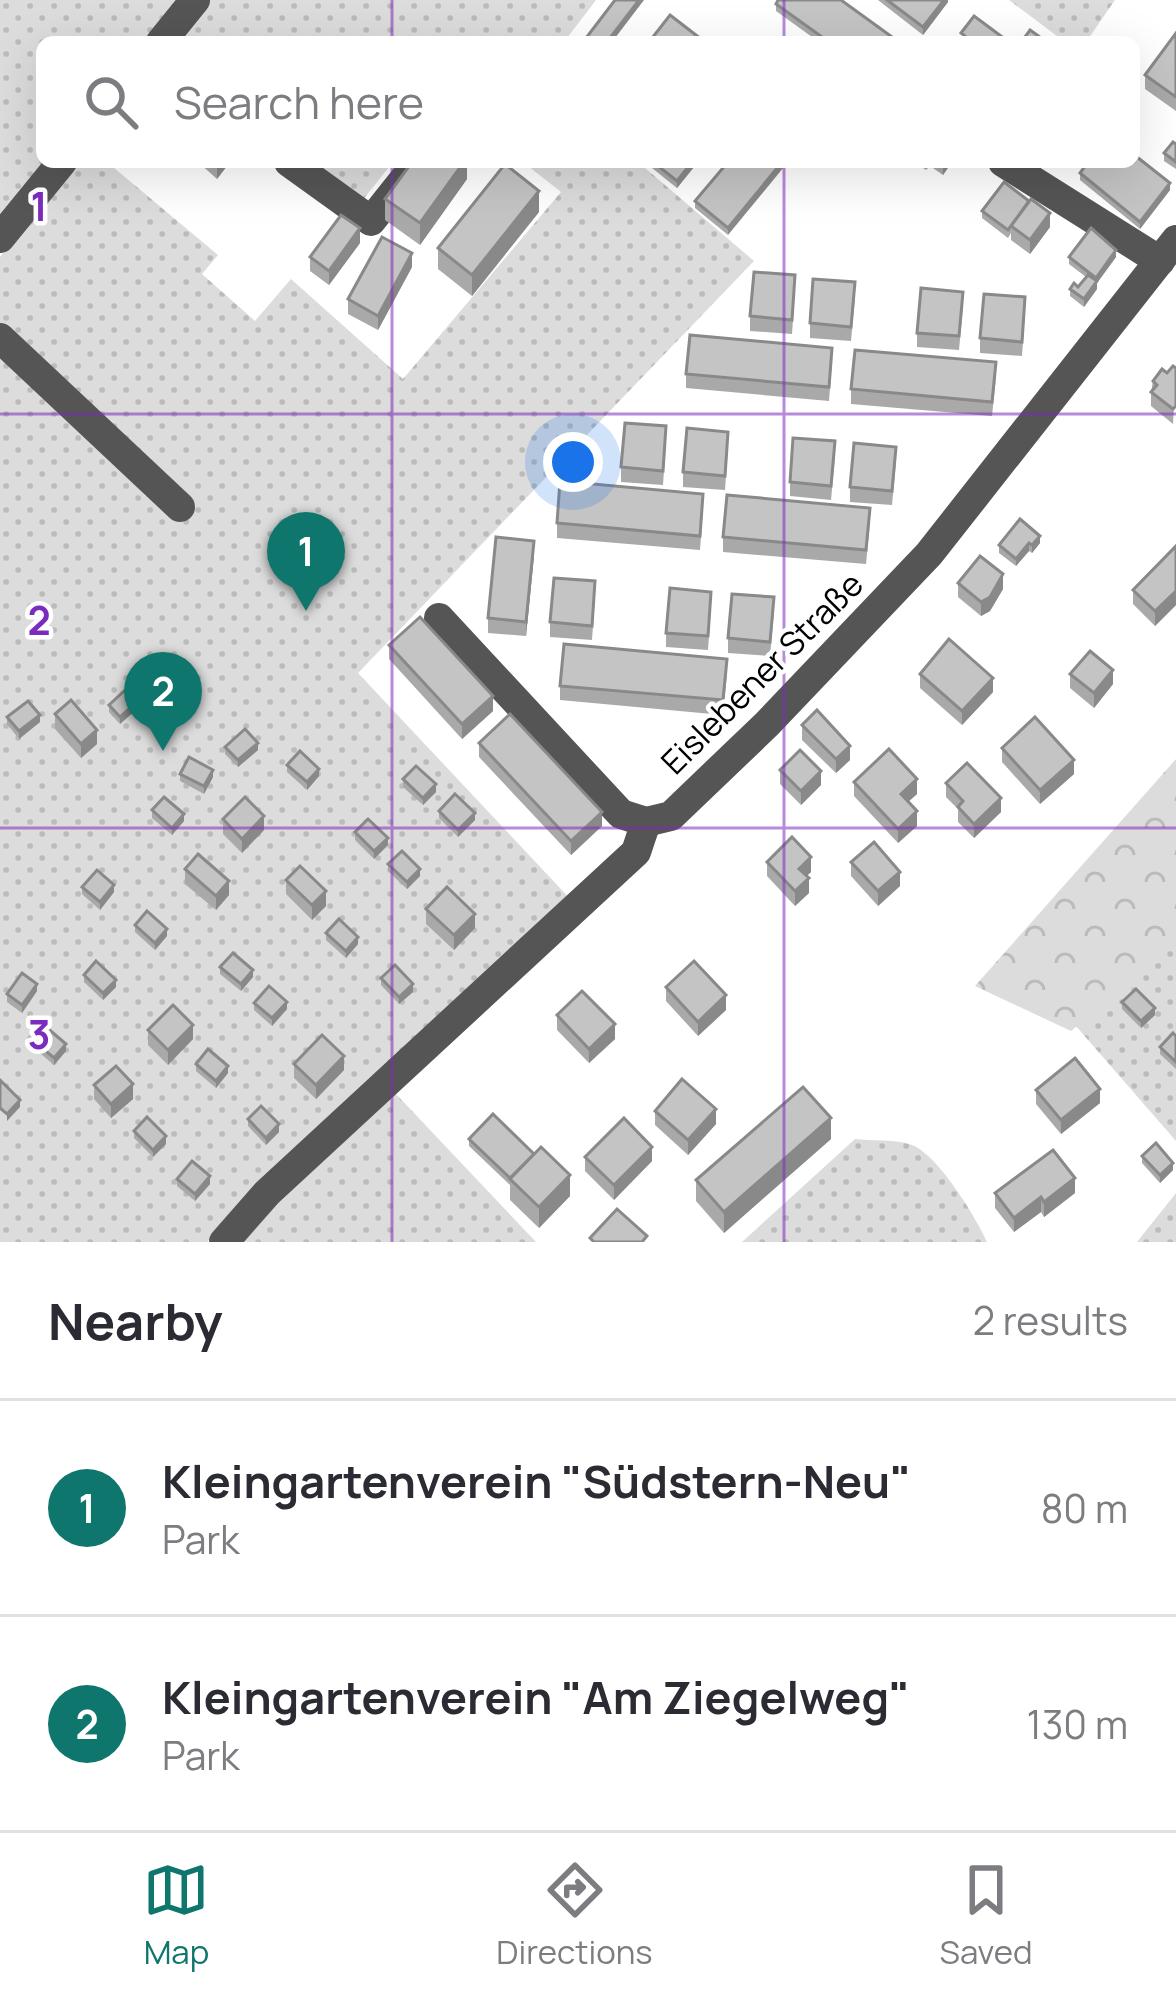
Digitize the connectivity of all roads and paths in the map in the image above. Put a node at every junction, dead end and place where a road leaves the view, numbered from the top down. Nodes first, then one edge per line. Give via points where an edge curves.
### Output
1 (195, 0) edge
2 (166, 36) edge
3 (57, 168) edge
4 (297, 168) edge
5 (413, 168) edge
6 (1014, 168) edge
7 (0, 238) edge
8 (1168, 250) edge
9 (0, 338) edge
10 (180, 507) dead end
11 (439, 618) dead end
12 (646, 822) junction
13 (224, 1242) edge

1 - 2 street
3 - 7 street
4 - 5 street via 371,221
6 - 8 street, Eislebener Straße
8 - 12 street, Eislebener Straße via 929,554 671,816
9 - 10 street
11 - 12 street via 621,814
12 - 13 street, Eislebener Straße via 636,852 267,1193

